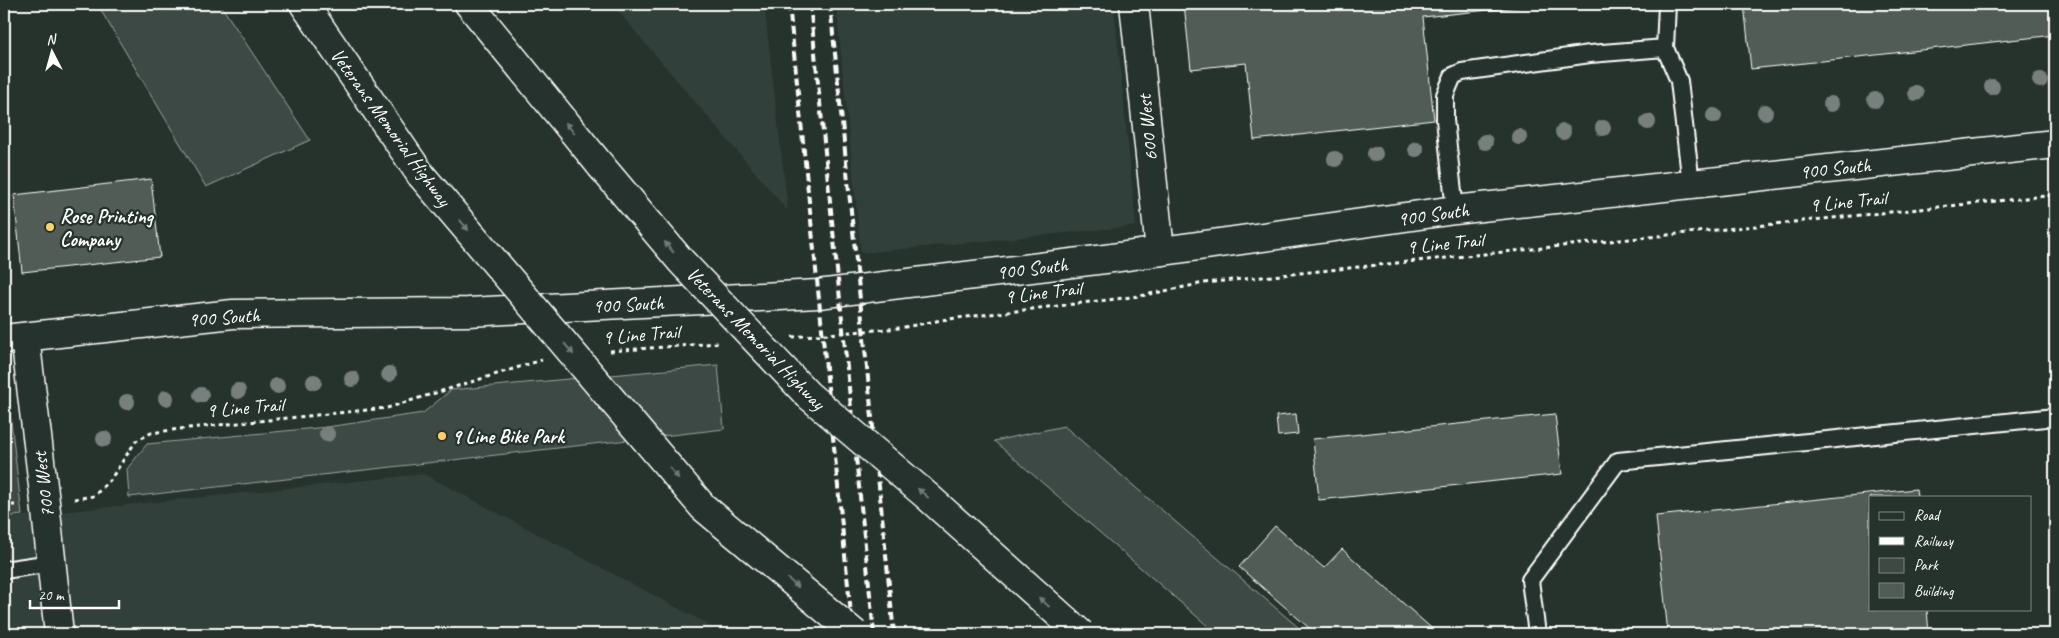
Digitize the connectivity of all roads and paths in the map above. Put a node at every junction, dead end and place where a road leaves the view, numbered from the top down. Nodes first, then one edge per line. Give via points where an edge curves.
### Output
1 (304, 4) edge
2 (469, 4) edge
3 (1134, 4) edge
4 (1667, 4) edge
5 (1665, 48) junction
6 (2055, 144) edge
7 (1691, 184) junction
8 (2055, 195) edge
9 (1455, 210) junction
10 (1160, 251) junction
11 (785, 337) dead end
12 (15, 338) edge
13 (727, 342) dead end
14 (605, 352) dead end
15 (550, 358) dead end
16 (2055, 416) edge
17 (70, 499) dead end
18 (4, 505) edge
19 (11, 506) dead end
20 (51, 563) junction
21 (4, 570) edge
22 (59, 634) edge
23 (855, 634) edge
24 (1080, 634) edge
25 (1537, 634) edge

1 -> 23 main road, Veterans Memorial Highway, bridge via 421,175 703,507
24 -> 2 main road, Veterans Memorial Highway, bridge via 927,496 807,394 680,260
3 - 10 main road, 600 West
4 - 5 lane
5 - 7 lane via 1679,81
5 - 9 lane via 1590,54 1462,72 1453,76 1444,95
6 - 7 main road, 900 South
7 - 9 main road, 900 South
8 - 11 path, 9 Line Trail via 1204,284 1140,296 941,320 900,328
9 - 10 main road, 900 South
10 - 12 main road, 900 South via 818,294 468,312 233,314
12 - 20 main road, 700 West
13 - 14 path, 9 Line Trail
15 - 17 path, 9 Line Trail via 387,408 179,428 151,434 136,441 110,480 94,496
16 - 25 lane via 1618,461 1530,580
18 - 19 path
20 - 21 lane
20 - 22 main road, 700 West

